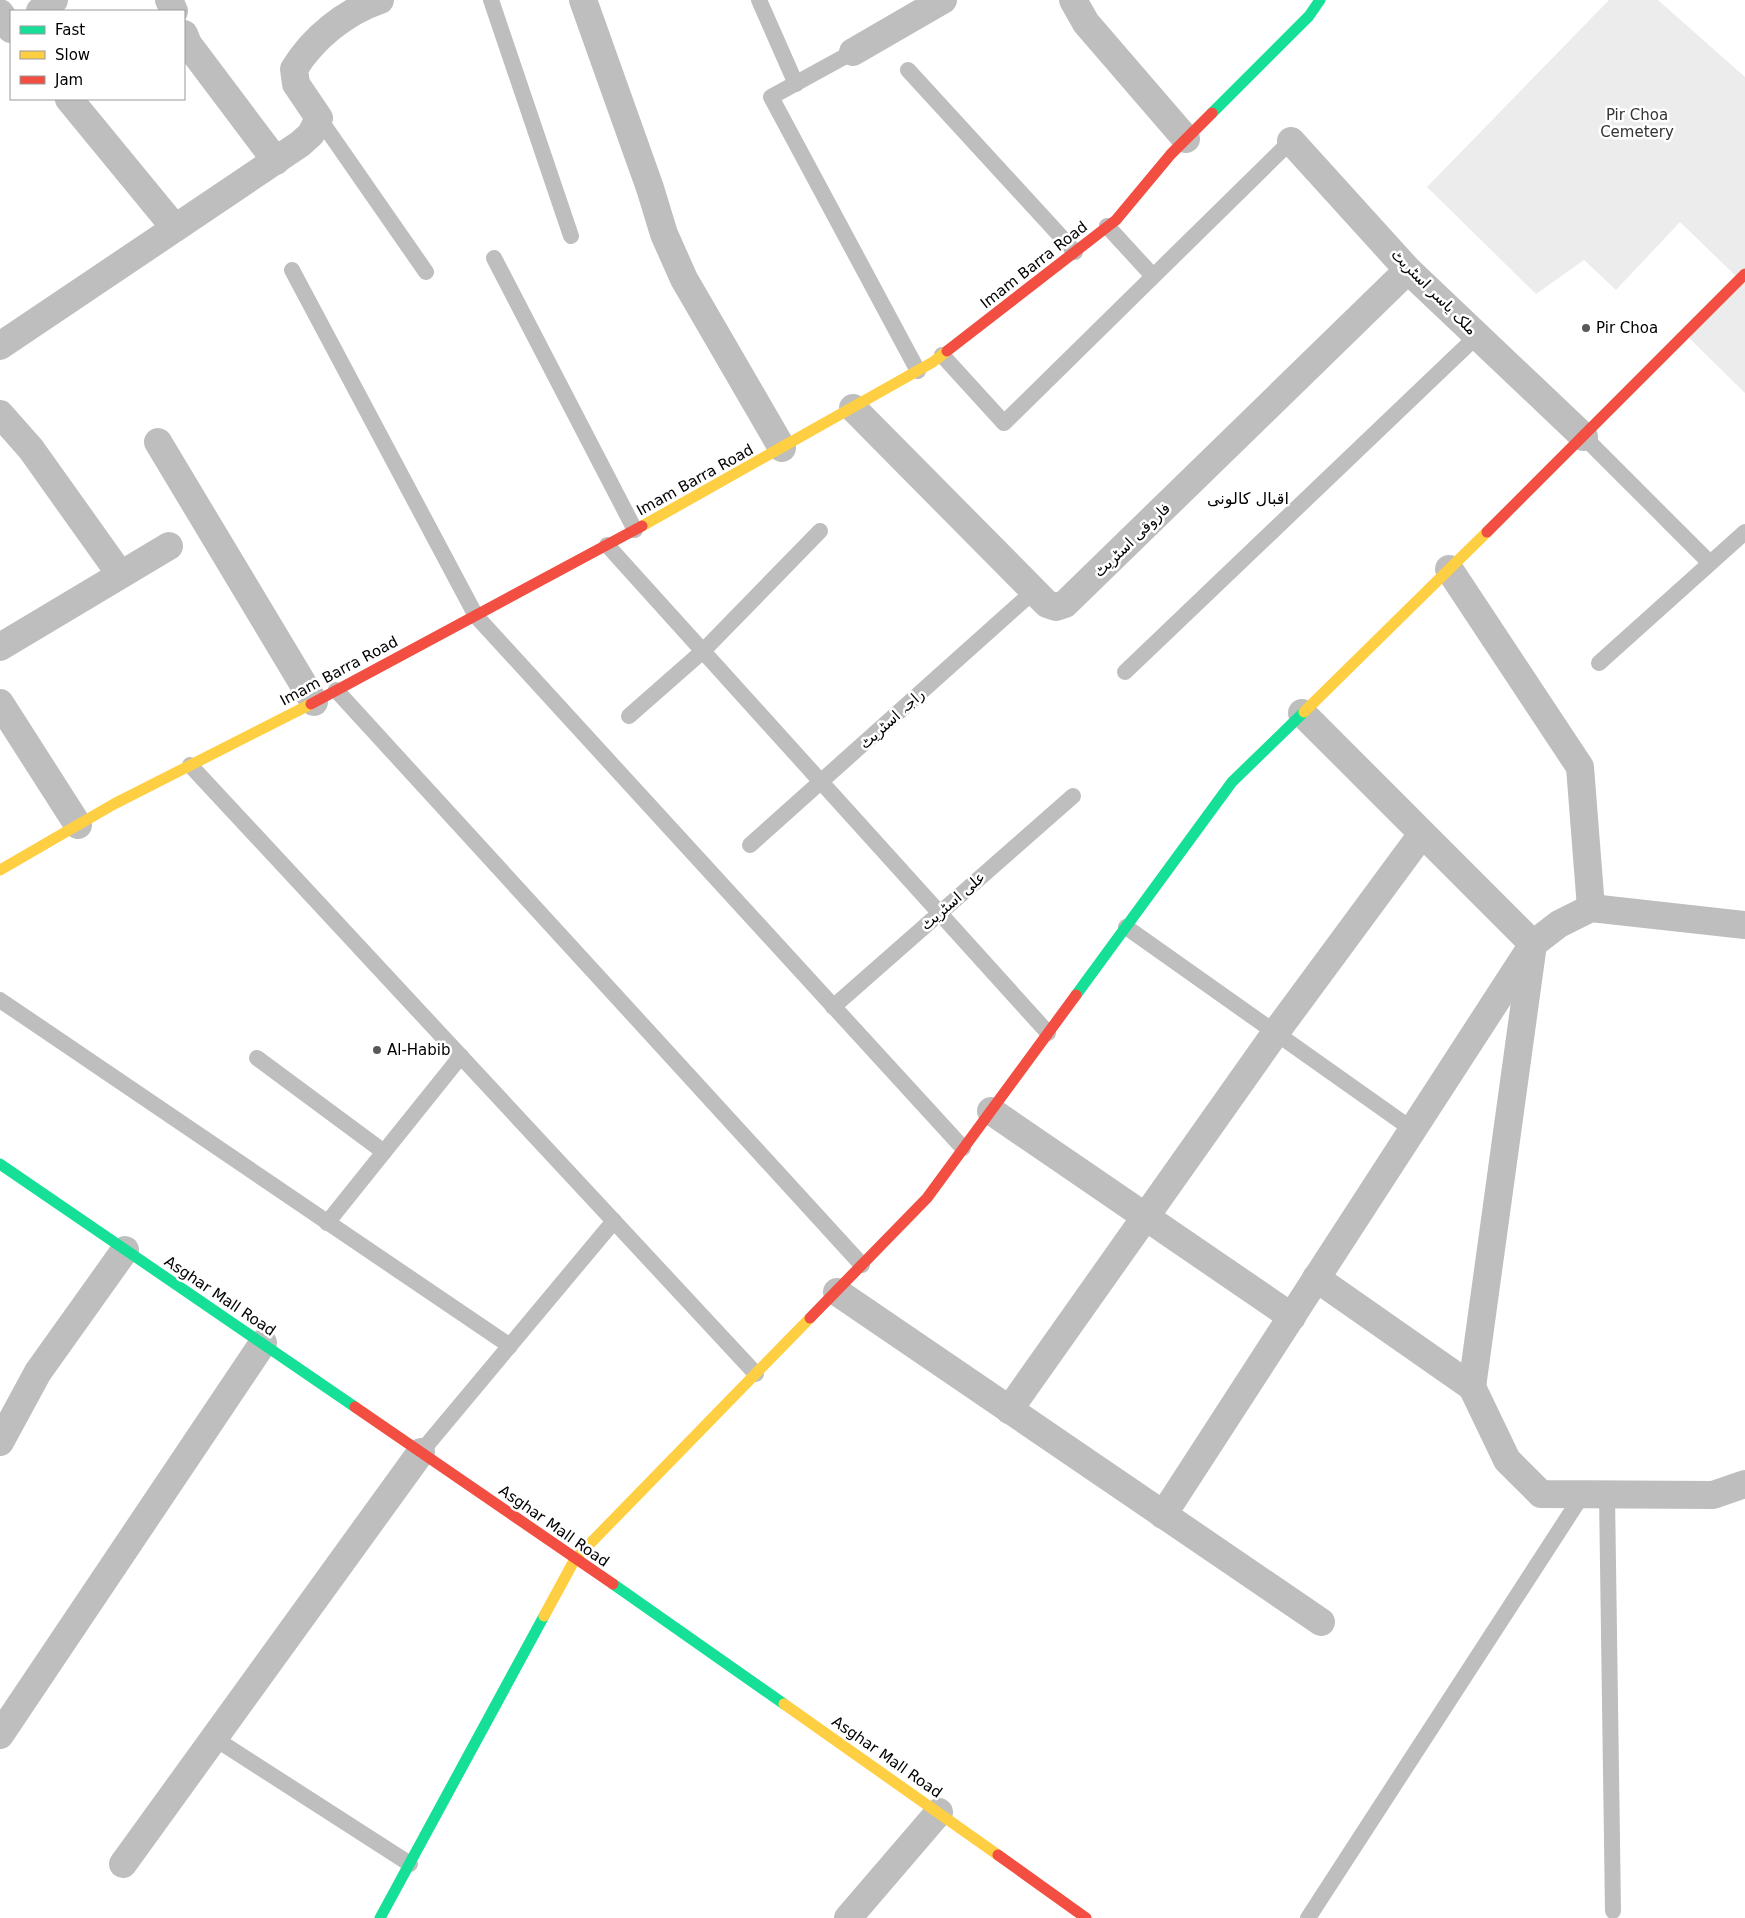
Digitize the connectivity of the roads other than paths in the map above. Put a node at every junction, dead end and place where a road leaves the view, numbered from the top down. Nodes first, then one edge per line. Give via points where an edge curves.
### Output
1 (54, 0) edge
2 (491, 0) edge
3 (583, 0) edge
4 (760, 0) edge
5 (943, 0) edge
6 (1073, 0) edge
7 (1320, 0) edge
8 (372, 1) edge
9 (41, 10) edge
10 (0, 13) edge
11 (10, 28) edge
12 (185, 36) edge
13 (10, 37) edge
14 (0, 45) edge
15 (853, 52) joint
16 (908, 70) dead end
17 (796, 84) junction
18 (69, 100) edge
19 (319, 118) junction
20 (1186, 139) junction
21 (1291, 141) joint
22 (276, 161) junction
23 (1107, 226) junction
24 (175, 228) junction
25 (571, 236) dead end
26 (1075, 252) junction
27 (494, 258) dead end
28 (292, 270) dead end
29 (1408, 270) junction
30 (426, 272) dead end
31 (1745, 274) edge
32 (1153, 276) junction
33 (1478, 335) junction
34 (0, 346) edge
35 (942, 355) junction
36 (918, 371) junction
37 (854, 408) junction
38 (0, 414) edge
39 (1584, 437) junction
40 (158, 442) dead end
41 (782, 448) junction
42 (635, 530) junction
43 (820, 531) dead end
44 (1745, 532) edge
45 (607, 545) junction
46 (169, 546) dead end
47 (1710, 563) junction
48 (1448, 569) junction
49 (120, 574) junction
50 (1034, 591) junction
51 (476, 616) junction
52 (0, 646) edge
53 (703, 651) junction
54 (1599, 662) dead end
55 (1125, 672) dead end
56 (325, 696) junction
57 (0, 703) edge
58 (1302, 713) junction
59 (629, 716) dead end
60 (190, 765) junction
61 (821, 782) junction
62 (1073, 796) dead end
63 (78, 825) junction
64 (1422, 834) junction
65 (750, 845) dead end
66 (0, 870) edge
67 (1591, 908) junction
68 (940, 913) junction
69 (1745, 925) edge
70 (1126, 927) junction
71 (1533, 944) junction
72 (0, 1000) edge
73 (833, 1007) junction
74 (1276, 1032) junction
75 (1048, 1033) junction
76 (461, 1056) junction
77 (257, 1058) dead end
78 (990, 1111) junction
79 (1413, 1130) junction
80 (963, 1148) junction
81 (384, 1152) junction
82 (0, 1164) edge
83 (1146, 1217) junction
84 (614, 1221) junction
85 (327, 1222) junction
86 (125, 1250) junction
87 (862, 1265) junction
88 (1316, 1278) junction
89 (837, 1292) junction
90 (1292, 1317) junction
91 (263, 1343) junction
92 (510, 1346) junction
93 (756, 1374) junction
94 (1472, 1387) junction
95 (1009, 1410) junction
96 (0, 1442) edge
97 (421, 1452) junction
98 (1745, 1484) edge
99 (1595, 1494) junction
100 (1163, 1515) junction
101 (575, 1559) junction
102 (1321, 1622) dead end
103 (0, 1735) edge
104 (214, 1738) junction
105 (939, 1812) junction
106 (123, 1864) dead end
107 (410, 1864) junction
108 (1613, 1911) dead end
109 (380, 1918) edge
110 (848, 1918) edge
111 (1086, 1918) edge
112 (1308, 1918) edge

1 - 9 street
2 - 25 lane
3 - 41 street via 664,234 684,279
4 - 17 lane
5 - 15 street
6 - 20 street via 1086,22
7 - 20 street, Imam Barra Road via 1309,16
8 - 19 street via 326,32 300,58 294,69 296,84
10 - 11 street
12 - 22 street
13 - 14 street
15 - 17 lane
16 - 26 lane
17 - 36 lane via 771,97
18 - 24 street
19 - 22 street via 311,134
19 - 30 lane
20 - 23 street, Imam Barra Road via 1116,220
21 - 29 street, ملک یاسر اسٹریٹ
21 - 32 lane
22 - 24 street
23 - 26 street, Imam Barra Road
23 - 32 lane
24 - 34 street
26 - 35 street, Imam Barra Road
27 - 42 lane
28 - 51 lane
29 - 33 street, ملک یاسر اسٹریٹ
29 - 50 street, فاروقی اسٹریٹ via 1066,604 1056,607 1047,604
31 - 39 street
32 - 35 lane via 1004,423
33 - 39 street, ملک یاسر اسٹریٹ
33 - 55 lane
35 - 36 street, Imam Barra Road
36 - 37 street, Imam Barra Road
37 - 41 street, Imam Barra Road
37 - 50 street, فاروقی اسٹریٹ
38 - 49 street via 31,449
39 - 47 lane
39 - 48 street
40 - 56 street
41 - 42 street, Imam Barra Road
42 - 45 street, Imam Barra Road
43 - 53 lane
44 - 47 lane
45 - 51 street, Imam Barra Road
45 - 53 lane
46 - 49 street
47 - 54 lane
48 - 58 street
48 - 67 street via 1580,768
49 - 52 street
50 - 61 lane, راجہ اسٹریٹ
51 - 56 street, Imam Barra Road
51 - 73 lane
53 - 59 lane
53 - 61 lane
56 - 60 street, Imam Barra Road
56 - 87 lane
57 - 63 street
58 - 64 street
58 - 70 street via 1232,782
60 - 63 street, Imam Barra Road
60 - 76 lane
61 - 65 lane, راجہ اسٹریٹ
61 - 68 lane
62 - 68 lane, علی اسٹریٹ
63 - 66 street, Imam Barra Road
64 - 71 street
64 - 74 street
67 - 69 street
67 - 71 street via 1559,924
68 - 73 lane, علی اسٹریٹ
68 - 75 lane
70 - 74 lane
70 - 75 street
71 - 79 street
71 - 94 street
72 - 85 lane
73 - 80 lane
74 - 79 lane
74 - 83 street
75 - 78 street
76 - 81 lane
76 - 84 lane
77 - 81 lane
78 - 80 street
78 - 83 street
79 - 88 street
80 - 87 street via 927,1198
81 - 85 lane
82 - 86 street, Asghar Mall Road
83 - 90 street
83 - 95 street
84 - 92 lane
84 - 93 lane
85 - 92 lane
86 - 91 street, Asghar Mall Road
86 - 96 street via 38,1372
87 - 89 street
88 - 90 street
88 - 94 street
89 - 93 street
89 - 95 street
90 - 100 street
91 - 97 street, Asghar Mall Road
91 - 103 street
92 - 97 lane
93 - 101 street
94 - 99 street via 1506,1460 1542,1494
95 - 100 street
97 - 101 street, Asghar Mall Road
97 - 104 street
98 - 99 street via 1713,1495
99 - 108 lane
99 - 112 lane
100 - 102 street
101 - 105 street, Asghar Mall Road
101 - 107 street
104 - 106 street
104 - 107 lane
105 - 110 street
105 - 111 street, Asghar Mall Road
107 - 109 street

